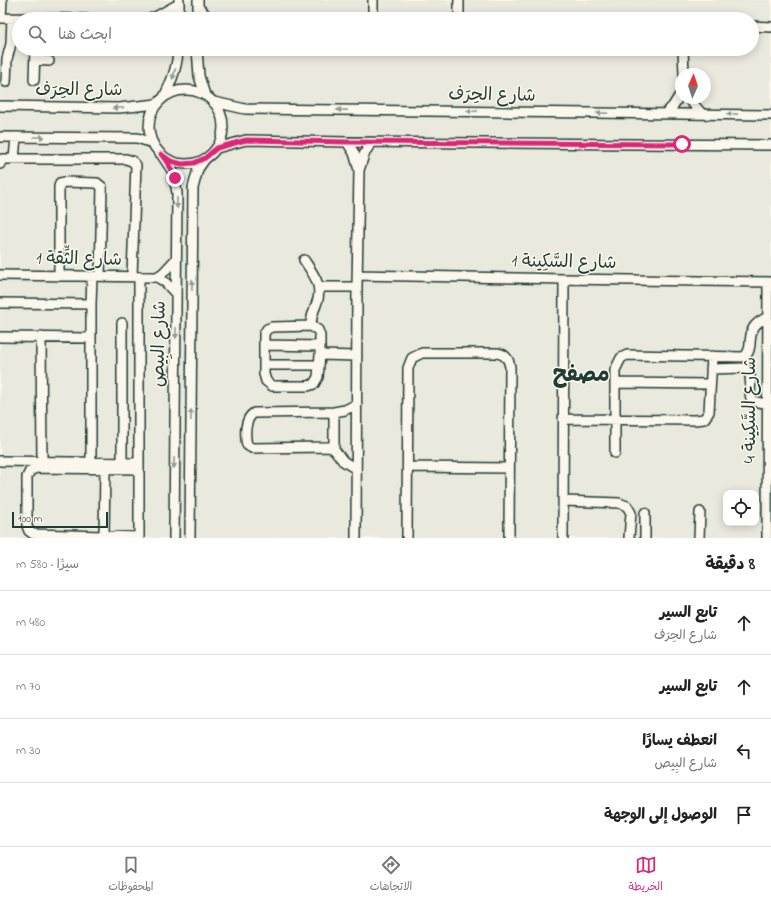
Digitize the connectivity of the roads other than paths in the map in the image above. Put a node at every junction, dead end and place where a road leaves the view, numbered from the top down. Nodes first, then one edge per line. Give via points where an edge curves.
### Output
1 (2, 0) edge
2 (373, 0) edge
3 (460, 0) edge
4 (179, 2) edge
5 (163, 12) edge
6 (373, 12) edge
7 (459, 12) edge
8 (1, 18) edge
9 (12, 19) joint
10 (759, 26) edge
11 (771, 27) edge
12 (35, 56) edge
13 (178, 56) edge
14 (198, 56) edge
15 (683, 56) edge
16 (4, 59) edge
17 (35, 60) junction
18 (49, 61) dead end
19 (684, 68) edge
20 (34, 80) dead end
21 (6, 82) dead end
22 (205, 95) junction
23 (164, 97) junction
24 (214, 102) junction
25 (675, 103) edge
26 (157, 104) junction
27 (693, 104) edge
28 (0, 106) edge
29 (665, 114) junction
30 (702, 114) junction
31 (771, 115) edge
32 (0, 137) edge
33 (16, 137) junction
34 (347, 142) junction
35 (371, 142) junction
36 (154, 143) junction
37 (771, 145) edge
38 (217, 148) junction
39 (161, 154) junction
40 (205, 158) junction
41 (14, 159) junction
42 (0, 164) edge
43 (359, 170) junction
44 (176, 259) junction
45 (304, 260) dead end
46 (357, 274) junction
47 (0, 275) edge
48 (59, 276) junction
49 (96, 276) junction
50 (136, 277) junction
51 (157, 277) junction
52 (564, 279) junction
53 (769, 282) edge
54 (319, 287) junction
55 (357, 287) junction
56 (176, 294) junction
57 (0, 303) edge
58 (92, 304) junction
59 (767, 317) junction
60 (122, 323) dead end
61 (311, 326) junction
62 (0, 337) edge
63 (41, 337) junction
64 (91, 338) junction
65 (264, 346) junction
66 (320, 351) junction
67 (357, 356) junction
68 (712, 356) junction
69 (769, 358) edge
70 (264, 365) junction
71 (320, 365) junction
72 (711, 369) junction
73 (615, 383) junction
74 (710, 384) junction
75 (767, 403) junction
76 (357, 404) junction
77 (334, 412) junction
78 (563, 419) junction
79 (615, 419) junction
80 (334, 449) junction
81 (615, 453) dead end
82 (0, 461) edge
83 (42, 462) junction
84 (91, 462) junction
85 (122, 462) junction
86 (139, 466) junction
87 (408, 467) junction
88 (509, 468) junction
89 (105, 469) junction
90 (356, 469) junction
91 (563, 501) junction
92 (700, 512) dead end
93 (645, 513) dead end
94 (104, 536) junction
95 (139, 537) edge
96 (174, 538) edge
97 (190, 538) edge
98 (356, 538) edge
99 (407, 538) edge
100 (509, 538) edge
101 (563, 538) edge
102 (629, 538) edge
103 (645, 538) edge
104 (699, 538) edge
105 (767, 538) edge

1 - 8 street
2 - 6 street
3 - 7 street
4 - 5 street
8 - 9 street
9 - 16 street via 11,44
10 - 11 street
12 - 17 street
13 -> 23 street via 172,82
14 - 22 street via 199,76
15 - 19 street
16 - 21 street
17 - 18 street
17 - 20 street
22 - 23 street via 184,90
22 - 24 street
23 - 26 street
29 -> 24 street, شارع الحِرَف via 245,109
24 - 38 street via 221,112 223,124 222,137
25 - 29 street
26 -> 28 street, شارع الحِرَف via 119,108
26 - 36 street via 149,123
27 - 30 street
29 - 30 street, شارع الحِرَف
31 -> 30 street, شارع الحِرَف
32 - 33 street
33 -> 36 street via 138,138
33 - 41 street
34 - 35 street
34 - 38 street via 246,140
34 - 43 street
35 - 37 street
35 - 43 street
36 - 39 street
38 - 40 street
39 - 40 street via 171,161 182,164 194,163
39 -> 44 street, شارع البِيص via 173,172 176,185
97 -> 40 street, شارع البِيص via 194,188 196,175
41 - 42 street via 2,159
41 - 50 street via 132,161 136,165
43 - 46 street
44 - 51 street
44 - 56 street, شارع البِيص
45 - 54 street
46 - 52 street, شارع السَّكِينة 1
46 - 55 street
47 - 48 street, شارع الثِّقة 1
48 - 49 street, شارع الثِّقة 1
48 - 49 street via 59,187 60,183 65,182 97,183 102,187
49 - 50 street, شارع الثِّقة 1
49 - 58 street
50 - 51 street, شارع الثِّقة 1
50 - 86 street
51 - 56 street
52 - 53 street, شارع السَّكِينة 1
52 - 78 street
53 - 59 street, شارع السَّكِينة 4
54 - 55 street
54 - 61 street via 320,296 312,313
55 - 67 street
56 -> 96 street, شارع البِيص
57 - 58 street
58 - 64 street
59 - 68 street via 753,328 750,349 744,357
59 - 69 street, شارع السَّكِينة 4
60 - 85 street
61 - 65 street via 267,329 264,334
61 - 66 street via 318,330
62 - 63 street
63 - 64 street
63 - 83 street
64 - 84 street
65 - 66 street
65 - 70 street
66 - 67 street
66 - 71 street
67 - 76 street
68 - 72 street
68 - 73 street via 627,355 621,358 615,370
69 - 75 street, شارع السَّكِينة 4
70 - 71 street
70 - 71 street via 266,380 272,386 314,384
72 - 74 street
72 - 75 street via 748,370 751,376 752,400 756,403
73 - 74 street
73 - 79 street
74 - 79 street via 709,412 704,419
75 - 105 street, شارع السَّكِينة 4
76 - 77 street
76 - 90 street
77 - 80 street
77 - 80 street via 254,413 247,421 246,440 247,445 252,448 325,446
78 - 79 street
78 - 91 street
79 - 81 street
80 - 90 street via 343,460
82 - 83 street
83 - 84 street
84 - 85 street
85 - 86 street
86 - 89 street
86 - 95 street
87 - 88 street
87 - 88 street via 408,368 412,358 422,353 497,353 506,357 510,367
87 - 99 street
88 - 100 street
89 - 94 street
89 - 94 street via 36,468 30,471 27,477 27,526 31,532 38,535
90 - 98 street
91 - 101 street
91 - 102 street via 619,503 627,506 630,513
92 - 104 street
93 - 103 street
94 - 95 street

